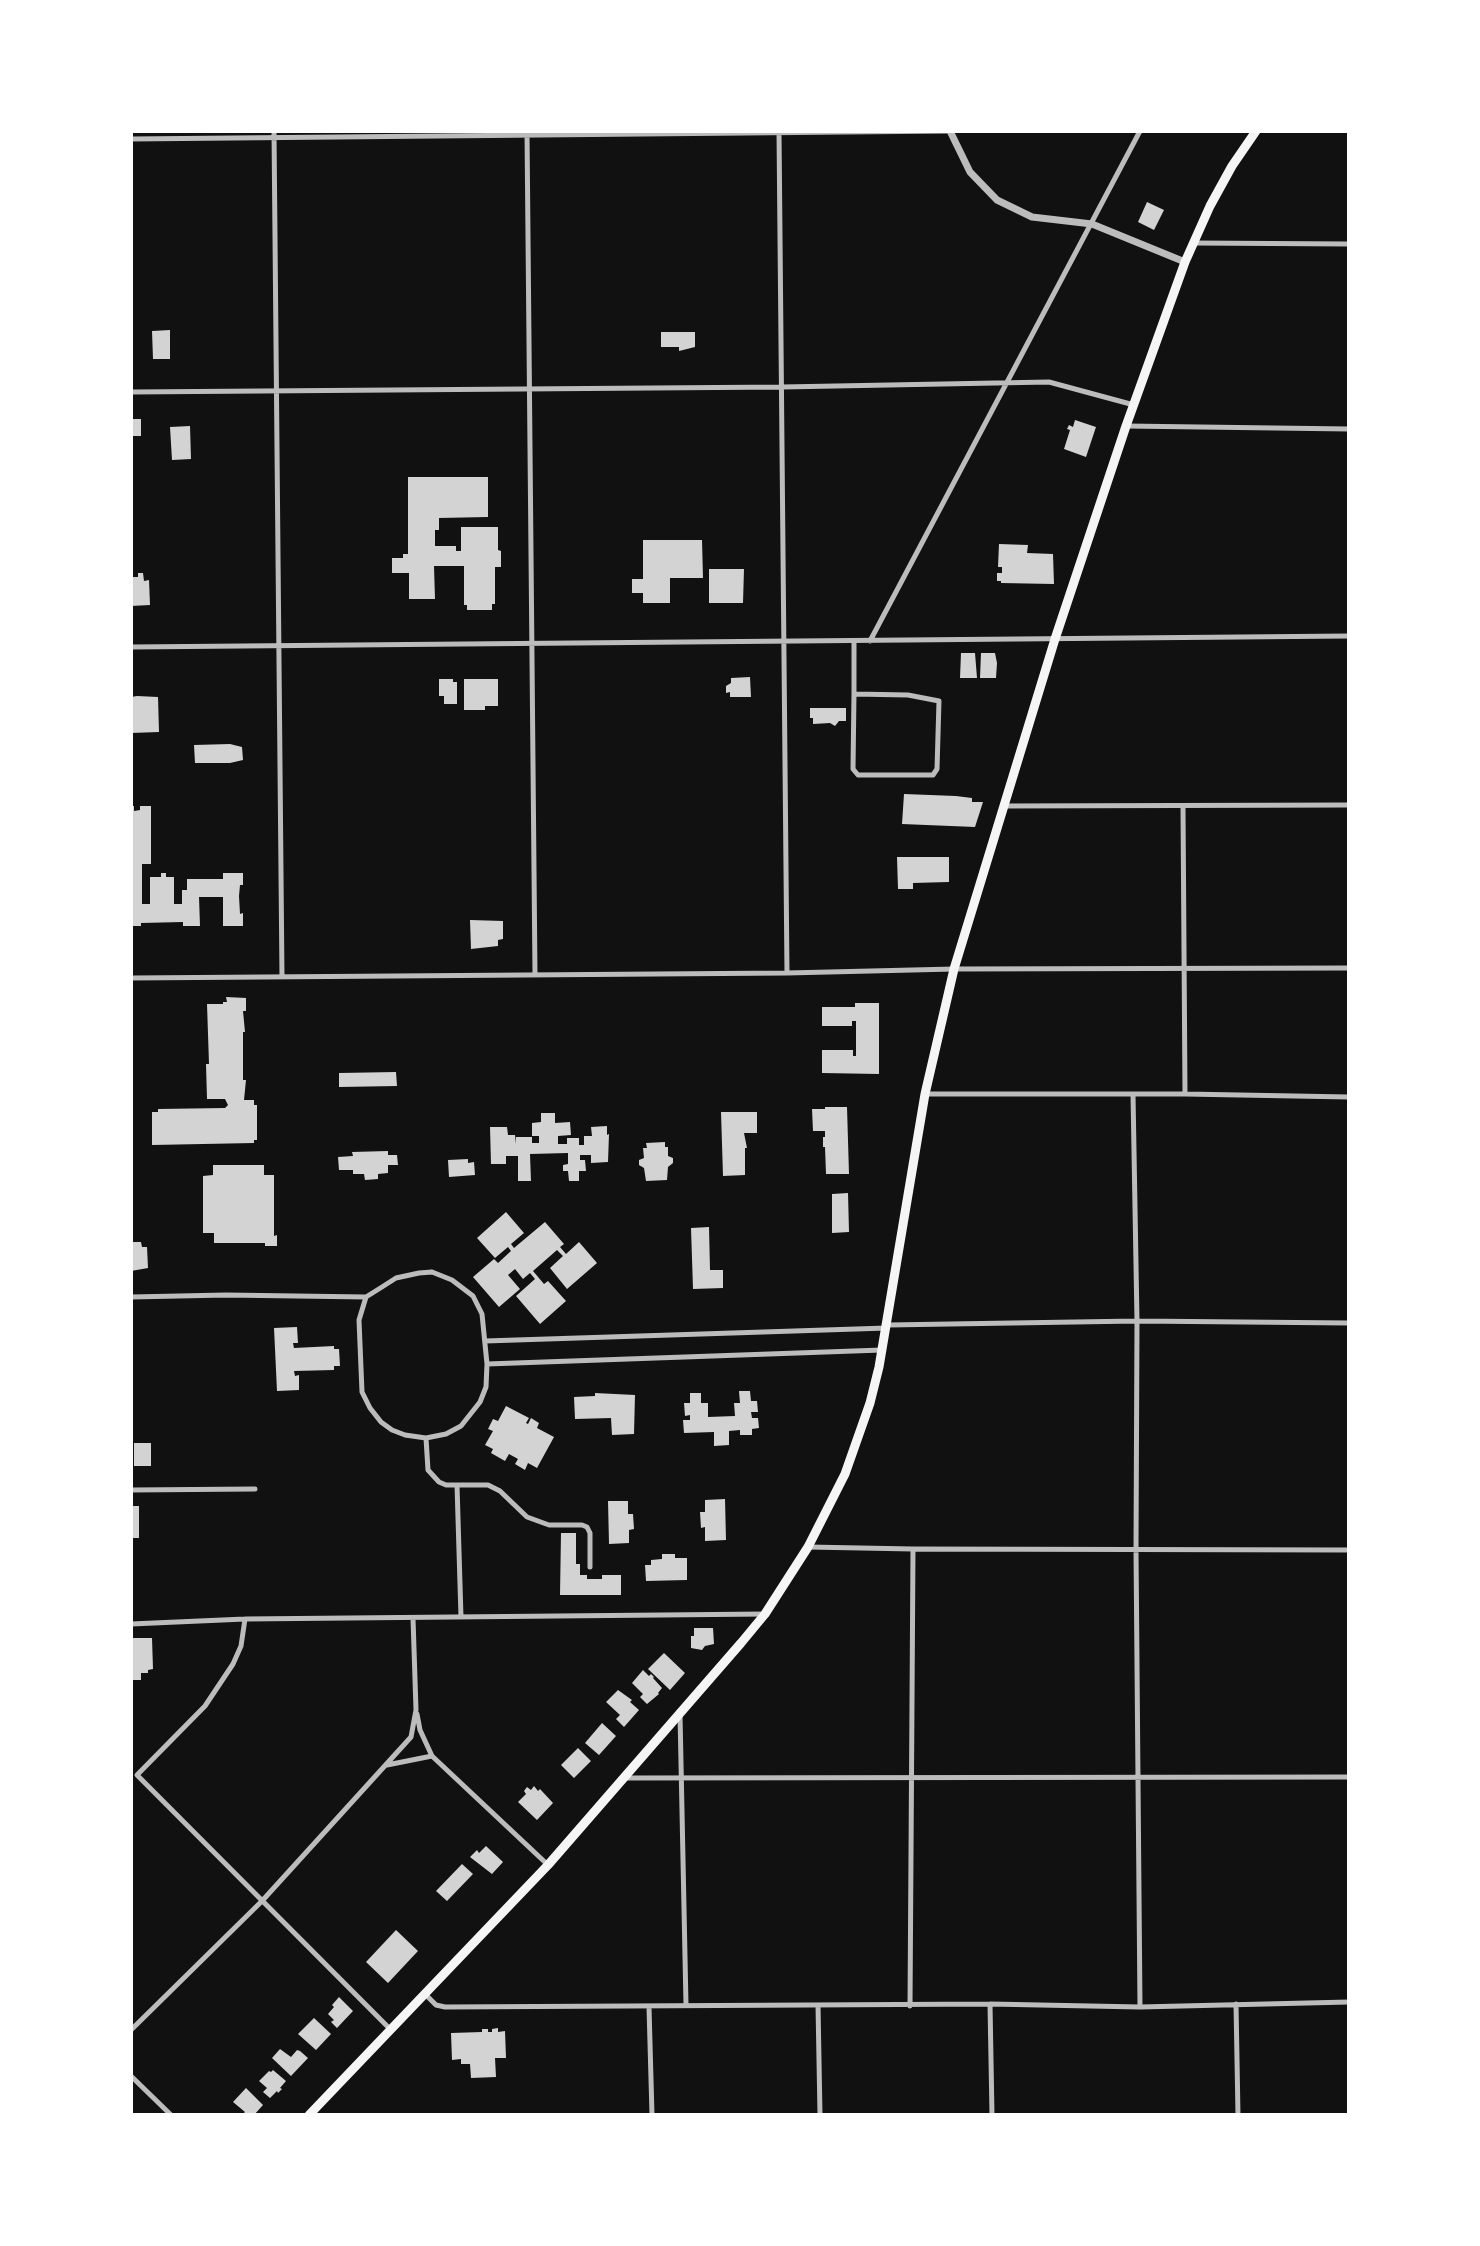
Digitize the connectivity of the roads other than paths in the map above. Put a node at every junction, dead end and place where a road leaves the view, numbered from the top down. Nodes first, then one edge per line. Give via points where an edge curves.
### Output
1 (950, 131) edge
2 (1140, 131) edge
3 (1256, 131) edge
4 (779, 132) edge
5 (527, 134) edge
6 (274, 135) edge
7 (131, 139) edge
8 (1092, 224) junction
9 (1193, 243) junction
10 (1349, 244) edge
11 (1185, 262) junction
12 (1007, 382) junction
13 (782, 387) junction
14 (529, 389) junction
15 (276, 391) junction
16 (131, 392) edge
17 (1135, 405) junction
18 (1126, 426) junction
19 (1349, 429) edge
20 (1349, 636) edge
21 (1055, 639) junction
22 (870, 640) junction
23 (784, 641) junction
24 (854, 641) junction
25 (532, 643) junction
26 (279, 646) junction
27 (131, 647) edge
28 (854, 694) junction
29 (1349, 805) edge
30 (1005, 806) junction
31 (1184, 806) junction
32 (1349, 968) edge
33 (954, 969) junction
34 (1184, 970) junction
35 (787, 973) junction
36 (535, 975) junction
37 (282, 977) junction
38 (131, 978) edge
39 (925, 1094) junction
40 (1133, 1094) junction
41 (1185, 1094) junction
42 (1349, 1097) edge
43 (131, 1297) edge
44 (366, 1297) junction
45 (1137, 1321) junction
46 (1349, 1323) edge
47 (887, 1327) junction
48 (485, 1341) junction
49 (882, 1350) junction
50 (487, 1364) junction
51 (426, 1438) junction
52 (457, 1485) junction
53 (256, 1489) dead end
54 (131, 1490) edge
55 (808, 1547) junction
56 (913, 1549) junction
57 (1136, 1550) junction
58 (1349, 1550) edge
59 (590, 1567) dead end
60 (765, 1614) junction
61 (461, 1617) junction
62 (413, 1618) junction
63 (245, 1619) junction
64 (131, 1623) edge
65 (416, 1710) junction
66 (680, 1714) junction
67 (432, 1756) junction
68 (386, 1765) junction
69 (1349, 1777) edge
70 (624, 1778) junction
71 (681, 1778) junction
72 (1140, 1778) junction
73 (911, 1779) junction
74 (548, 1865) junction
75 (262, 1901) junction
76 (425, 1994) junction
77 (1349, 2002) edge
78 (990, 2004) junction
79 (1236, 2004) junction
80 (686, 2005) junction
81 (818, 2005) junction
82 (910, 2006) junction
83 (649, 2007) junction
84 (1140, 2007) junction
85 (391, 2030) junction
86 (131, 2031) edge
87 (131, 2077) edge
88 (171, 2115) edge
89 (309, 2115) edge
90 (652, 2115) edge
91 (820, 2115) edge
92 (992, 2115) edge
93 (1238, 2115) edge

1 - 4 street
1 - 8 street via 970,172 997,200 1032,217
2 - 8 street
3 - 9 main road via 1232,166
4 - 5 street
4 - 13 street
5 - 6 street
5 - 14 street
6 - 7 street
6 - 15 street
8 - 11 street
8 - 12 street
9 - 10 street
9 - 11 main road
11 - 17 main road
12 - 13 street
12 - 17 street via 1049,382
12 - 22 street
13 - 14 street
13 - 23 street
14 - 15 street
14 - 25 street
15 - 16 street
15 - 26 street
17 - 18 main road
18 - 19 street
18 - 21 main road
20 - 21 street
21 - 22 street
21 - 30 main road
22 - 24 street
23 - 24 street
23 - 25 street
23 - 35 street
24 - 28 street
25 - 26 street
25 - 36 street
26 - 27 street
26 - 37 street
28 - 28 street via 853,769 859,775 933,775 937,769 939,701
29 - 31 street
30 - 31 street
30 - 33 main road
31 - 34 street
32 - 34 street
33 - 34 street
33 - 35 street
33 - 39 main road
34 - 41 street
35 - 36 street
36 - 37 street
37 - 38 street
39 - 40 street
39 - 47 main road
40 - 41 street
40 - 45 street
41 - 42 street
43 - 44 street
44 - 48 street via 396,1278 432,1272 473,1296 482,1314
44 - 51 street via 359,1320 362,1392 381,1422 405,1435
45 - 46 street
45 - 47 street
45 - 57 street
47 - 48 street
47 - 49 main road
48 - 50 street
49 - 50 street
49 - 55 main road via 873,1393 845,1475
50 - 51 street via 486,1387 471,1415 446,1434
51 - 52 street via 429,1470 439,1482
52 - 59 street via 488,1485 527,1517 549,1525 587,1527
52 - 61 street
53 - 54 street
55 - 56 street
55 - 60 main road
56 - 57 street
56 - 73 street
57 - 58 street
57 - 72 street
60 - 61 street
60 - 66 main road
61 - 62 street
62 - 63 street
62 - 65 street
63 - 64 street
63 - 75 street via 242,1646 205,1706 137,1775
65 - 67 street
65 - 68 street via 411,1737
66 - 70 main road
66 - 71 street
67 - 68 street
67 - 74 street
68 - 75 street
69 - 72 street
70 - 71 street
70 - 74 main road
71 - 73 street
71 - 80 street
72 - 73 street
72 - 84 street
73 - 82 street
74 - 76 main road
75 - 85 street
75 - 86 street
76 - 83 street via 445,2007
76 - 85 main road
77 - 79 street
78 - 82 street
78 - 84 street
78 - 92 street
79 - 84 street
79 - 93 street
80 - 81 street
80 - 83 street
81 - 82 street
81 - 91 street
83 - 90 street
85 - 89 main road
87 - 88 street

